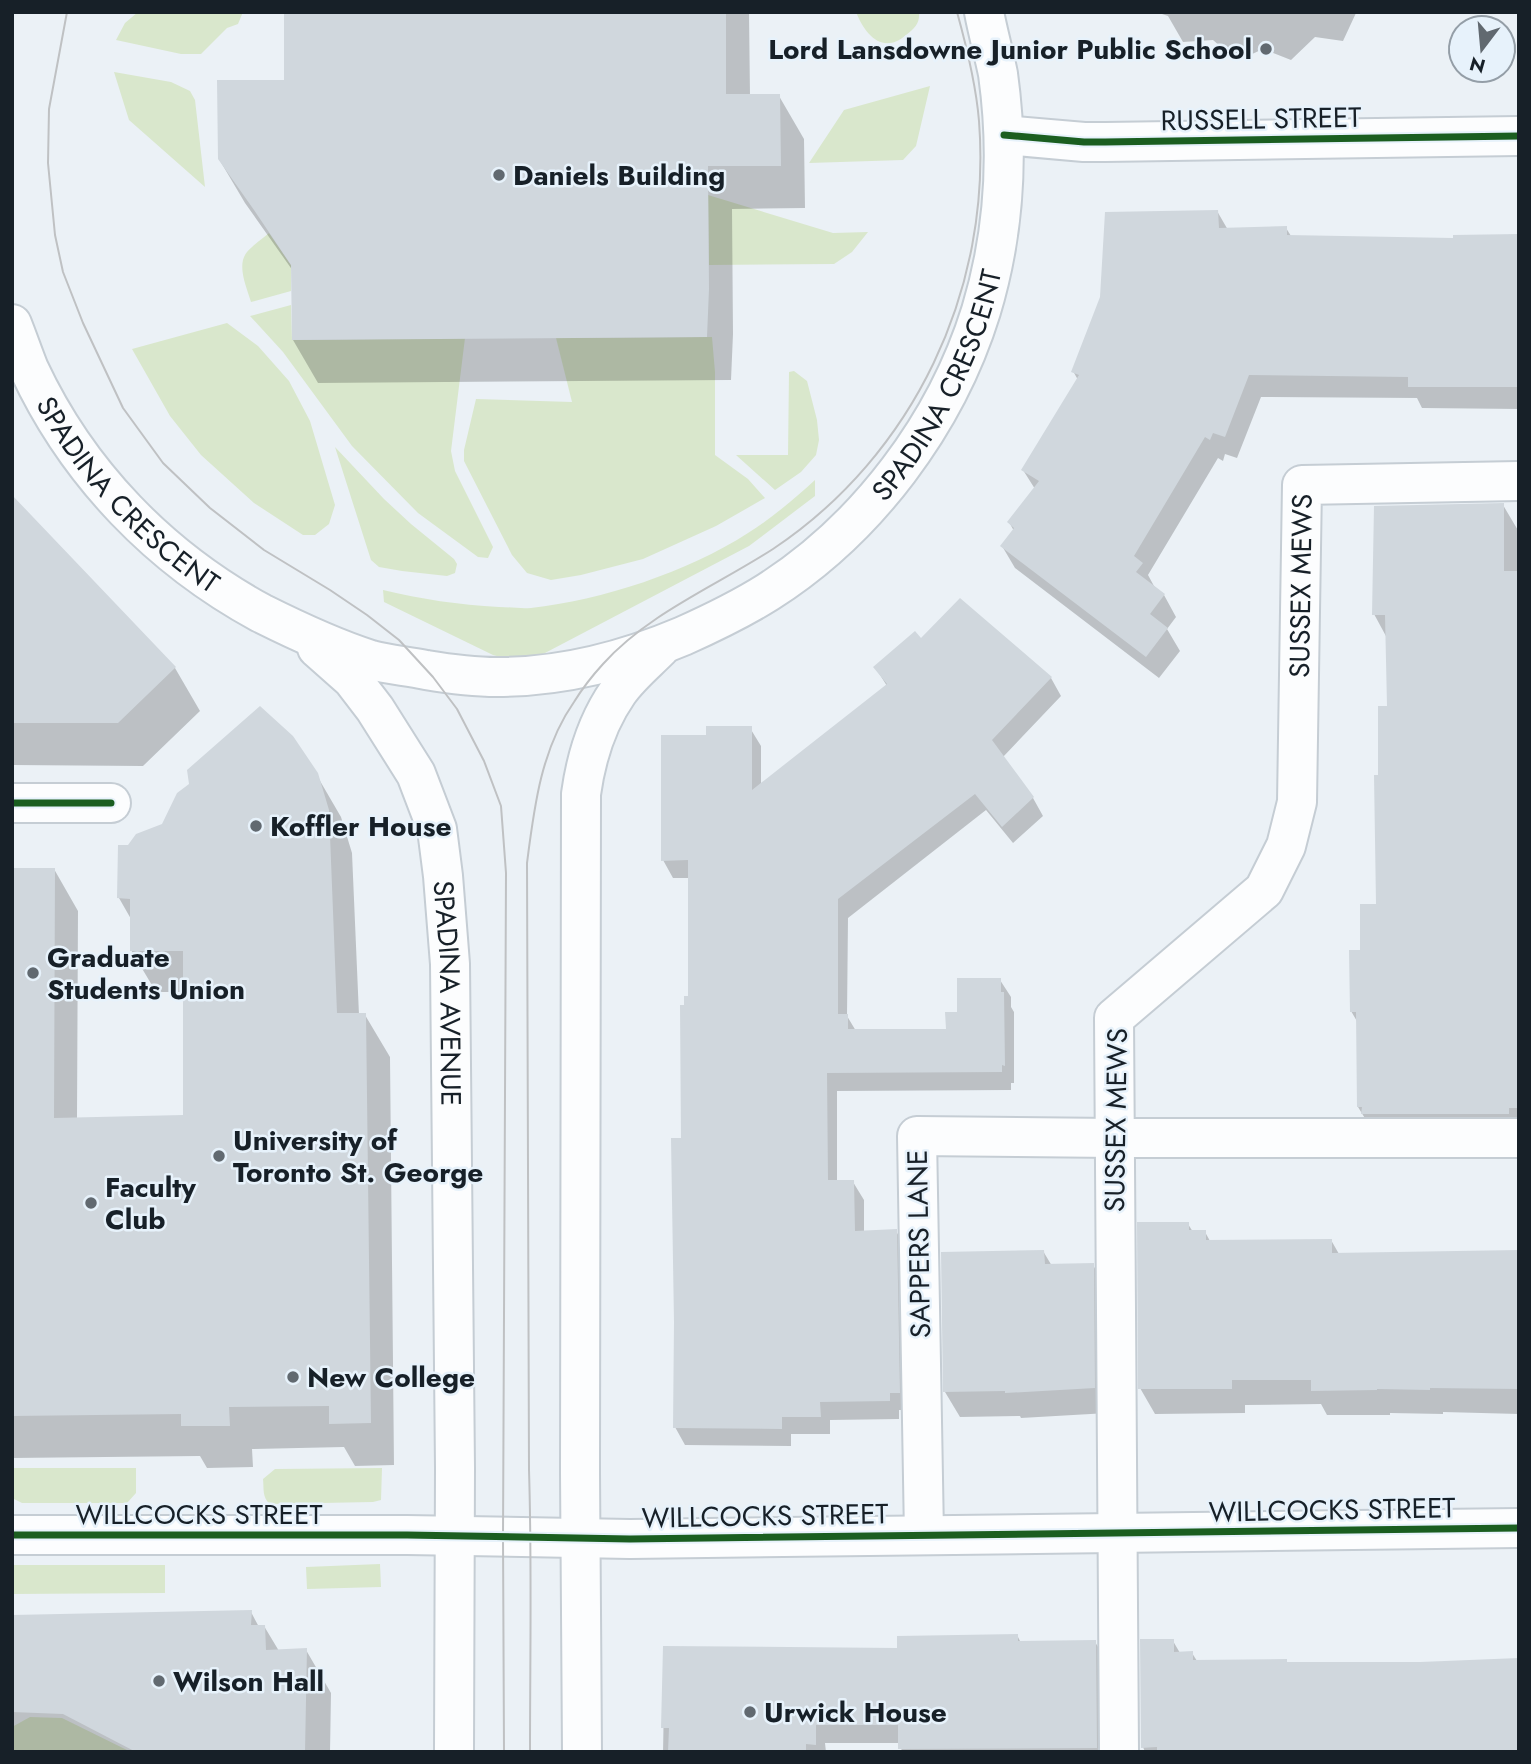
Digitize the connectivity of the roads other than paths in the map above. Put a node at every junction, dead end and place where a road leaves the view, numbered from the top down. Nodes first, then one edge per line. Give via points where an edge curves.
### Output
1 (984, 12) edge
2 (1004, 135) junction
3 (1519, 136) edge
4 (12, 324) edge
5 (1519, 481) edge
6 (287, 626) junction
7 (663, 644) junction
8 (12, 803) edge
9 (111, 803) dead end
10 (1114, 1138) junction
11 (1519, 1138) edge
12 (1519, 1528) edge
13 (1118, 1534) junction
14 (12, 1535) edge
15 (924, 1535) junction
16 (454, 1536) junction
17 (582, 1538) junction
18 (454, 1752) edge
19 (582, 1752) edge
20 (1119, 1752) edge

1 - 2 main road, SPADINA CRESCENT
2 - 3 main road, RUSSELL STREET via 1084,142
2 - 7 main road, SPADINA CRESCENT via 1003,195 981,311 960,367 899,469 861,514 770,591
4 - 6 main road, SPADINA CRESCENT via 58,423 93,474 134,520 181,562 232,597
5 - 10 main road, SUSSEX MEWS via 1302,485 1297,802 1286,846 1264,890 1114,1018
6 - 7 main road, SPADINA CRESCENT via 375,661 459,676 551,674 603,664
6 - 16 main road, SPADINA AVENUE via 352,679 375,709 416,774 437,829 450,964
7 - 17 main road via 618,691 600,724 581,794
8 - 9 main road
10 - 11 main road, SAPPERS LANE
10 - 13 main road, SUSSEX MEWS
10 - 15 main road, SAPPERS LANE via 917,1136
12 - 13 main road, WILLCOCKS STREET
13 - 15 main road, WILLCOCKS STREET
13 - 20 main road, SUSSEX MEWS
14 - 16 main road, WILLCOCKS STREET
15 - 17 main road, WILLCOCKS STREET
16 - 17 main road, WILLCOCKS STREET
16 - 18 main road, SPADINA AVENUE
17 - 19 main road

